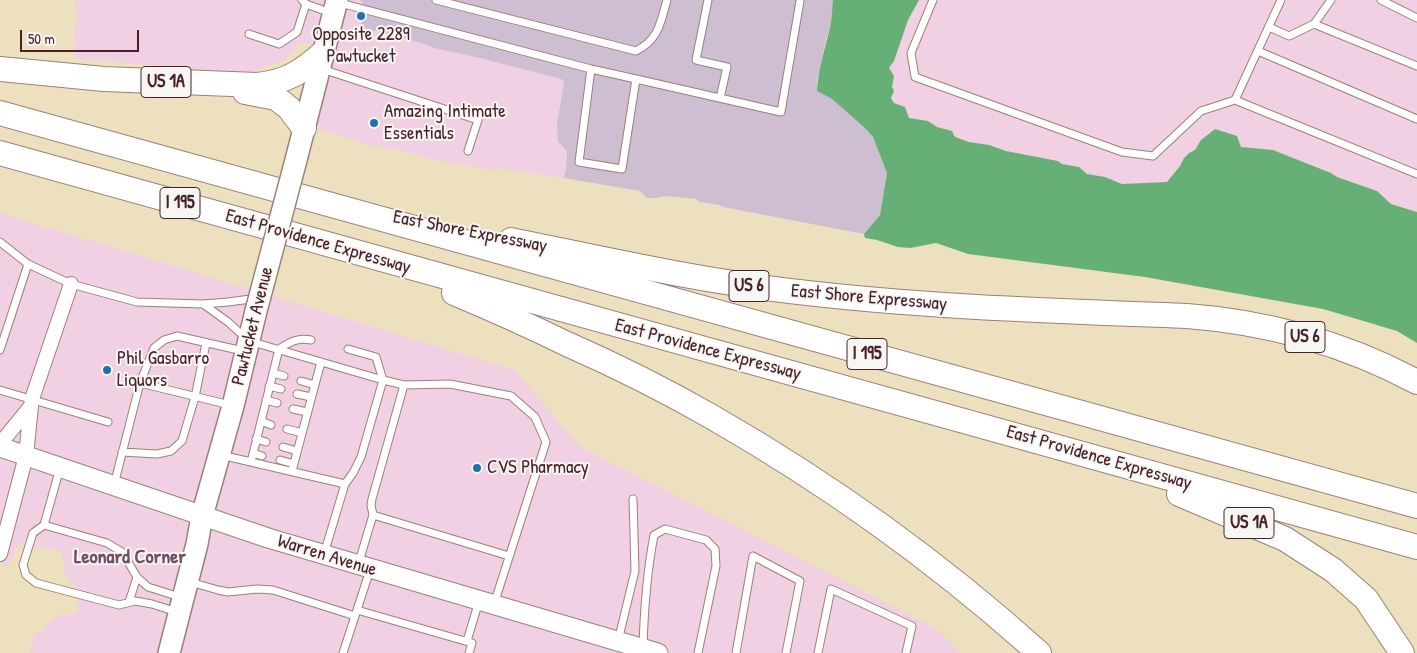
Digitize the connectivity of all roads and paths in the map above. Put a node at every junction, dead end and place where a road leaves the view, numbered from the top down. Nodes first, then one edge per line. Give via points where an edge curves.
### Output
1 (436, 0) edge
2 (667, 0) edge
3 (708, 0) edge
4 (933, 0) edge
5 (1281, 0) edge
6 (1331, 0) edge
7 (1382, 0) edge
8 (800, 1) edge
9 (304, 2) edge
10 (336, 6) edge
11 (1417, 18) edge
12 (1314, 24) junction
13 (1269, 27) junction
14 (249, 34) dead end
15 (1258, 51) junction
16 (322, 61) junction
17 (1417, 66) edge
18 (0, 69) edge
19 (591, 69) junction
20 (636, 79) junction
21 (190, 83) junction
22 (720, 98) junction
23 (1235, 100) junction
24 (0, 113) edge
25 (1417, 119) edge
26 (304, 128) junction
27 (468, 151) dead end
28 (0, 153) edge
29 (1417, 174) edge
30 (318, 201) junction
31 (0, 242) edge
32 (360, 253) junction
33 (28, 264) junction
34 (71, 284) junction
35 (203, 304) junction
36 (258, 304) junction
37 (311, 340) dead end
38 (206, 343) junction
39 (247, 346) junction
40 (0, 350) edge
41 (279, 350) junction
42 (348, 350) dead end
43 (321, 362) junction
44 (273, 373) junction
45 (284, 376) dead end
46 (383, 380) junction
47 (301, 381) dead end
48 (1417, 382) edge
49 (140, 383) junction
50 (315, 385) junction
51 (404, 385) junction
52 (269, 386) junction
53 (281, 389) dead end
54 (0, 390) edge
55 (297, 394) dead end
56 (195, 397) junction
57 (312, 398) junction
58 (266, 400) junction
59 (32, 403) junction
60 (277, 403) dead end
61 (232, 406) junction
62 (293, 408) dead end
63 (307, 412) junction
64 (261, 421) junction
65 (108, 422) dead end
66 (271, 424) dead end
67 (287, 429) dead end
68 (302, 433) junction
69 (256, 440) junction
70 (266, 442) dead end
71 (0, 444) edge
72 (283, 447) dead end
73 (0, 448) edge
74 (297, 451) junction
75 (122, 452) junction
76 (253, 453) junction
77 (219, 455) junction
78 (1088, 455) junction
79 (26, 456) junction
80 (262, 456) dead end
81 (280, 460) dead end
82 (251, 462) junction
83 (60, 468) junction
84 (293, 468) junction
85 (345, 484) junction
86 (114, 486) junction
87 (633, 499) dead end
88 (1417, 506) edge
89 (373, 515) junction
90 (202, 516) junction
91 (44, 525) junction
92 (1417, 547) edge
93 (0, 554) edge
94 (324, 555) junction
95 (509, 556) junction
96 (364, 567) junction
97 (137, 577) junction
98 (183, 597) junction
99 (129, 602) junction
100 (486, 602) junction
101 (356, 613) junction
102 (467, 641) junction
103 (618, 641) junction
104 (648, 651) edge
105 (169, 653) edge
106 (343, 653) edge
107 (469, 653) edge
108 (698, 653) edge
109 (736, 653) edge
110 (786, 653) edge
111 (818, 653) edge
112 (906, 653) edge
113 (1039, 653) edge
114 (1402, 653) edge

1 - 2 lane via 636,51 646,46 658,31
3 - 22 lane via 696,60 727,67
4 - 23 lane via 911,53 915,77 1122,152 1153,156 1202,111
5 - 13 lane
6 - 12 lane
7 - 11 lane
8 - 22 lane via 781,112
9 - 10 lane
9 - 14 lane via 296,32 279,44
10 - 16 main road, Pawtucket Avenue
10 - 19 lane
12 - 13 lane via 1289,36
12 - 17 lane
13 - 15 lane
15 - 23 lane
15 - 25 lane
16 - 21 highway, US 1A via 275,82 257,85
16 - 26 main road, Pawtucket Avenue
16 - 27 lane via 478,120
18 - 21 highway, US 1A
19 - 20 lane
19 - 20 lane via 579,162 622,169
20 - 22 lane
21 - 26 highway via 276,98 289,108
23 - 29 lane
24 - 30 highway, East Providence Expressway / I 195
26 - 36 main road, Pawtucket Avenue, bridge
28 - 32 highway, East Providence Expressway / I 195
30 - 48 highway, East Shore Expressway / US 6 via 735,284 924,304 1187,316 1238,322 1331,345
30 - 88 highway, East Providence Expressway / I 195
31 - 33 lane
32 - 78 highway, East Providence Expressway / I 195
32 - 113 highway via 619,367 737,431 807,474 904,542
33 - 34 lane
33 - 40 lane
34 - 35 lane via 138,302
34 - 59 street
35 - 36 lane
35 - 39 lane via 228,322
36 - 39 main road, Pawtucket Avenue
37 - 41 lane via 295,340
38 - 39 lane
38 - 49 lane via 177,336 164,340 154,348
38 - 56 lane
39 - 41 lane
39 - 61 main road, Pawtucket Avenue
41 - 43 lane
41 - 44 lane
42 - 46 lane via 376,357
43 - 46 lane
43 - 50 lane
44 - 45 lane
44 - 52 lane
46 - 51 lane
46 - 85 lane via 361,457
47 - 50 lane
49 - 56 lane
49 - 75 lane
50 - 57 lane
51 - 89 lane via 372,499
51 - 95 lane via 450,384 511,396 535,417 546,442
52 - 53 lane
52 - 58 lane
54 - 59 lane
55 - 57 lane
56 - 61 lane
56 - 75 lane via 182,441 171,451 157,454
57 - 63 lane
58 - 60 lane
58 - 64 lane
59 - 65 lane
59 - 71 street
59 - 79 street
61 - 77 main road, Pawtucket Avenue
62 - 63 lane
63 - 68 lane
64 - 66 lane
64 - 69 lane
67 - 68 lane
68 - 74 lane
69 - 70 lane
69 - 76 lane
72 - 74 lane
73 - 79 main road, Warren Avenue
74 - 84 lane
75 - 86 lane
76 - 80 lane
76 - 82 lane
77 - 82 lane
77 - 90 main road, Pawtucket Avenue
78 - 92 highway, East Providence Expressway / I 195
78 - 114 highway, US 1A via 1284,540 1333,570 1366,599
79 - 83 main road, Warren Avenue
79 - 93 street
81 - 84 lane
82 - 84 lane
83 - 86 main road, Warren Avenue
83 - 91 lane
84 - 85 lane
85 - 94 lane
86 - 90 main road, Warren Avenue
87 - 103 lane via 635,571
89 - 95 lane
89 - 96 lane
90 - 94 main road, Warren Avenue
90 - 98 main road, Pawtucket Avenue
91 - 97 lane via 107,543 122,552
91 - 99 lane via 33,533 27,548 23,565 26,575 36,583 119,605
94 - 96 main road, Warren Avenue
95 - 100 lane
96 - 100 main road, Warren Avenue
96 - 101 lane
97 - 98 lane via 148,587
97 - 99 lane
98 - 99 lane via 152,604
98 - 101 lane via 218,590 273,590
98 - 105 main road, Pawtucket Avenue
100 - 102 lane
100 - 103 main road, Warren Avenue
101 - 102 lane
101 - 106 lane
102 - 107 lane via 472,643
103 - 104 main road, Warren Avenue
104 - 108 lane via 644,606 648,565 654,535 665,529 706,540 715,550 716,566
109 - 110 lane via 753,556 800,581
111 - 112 lane via 832,589 912,626

